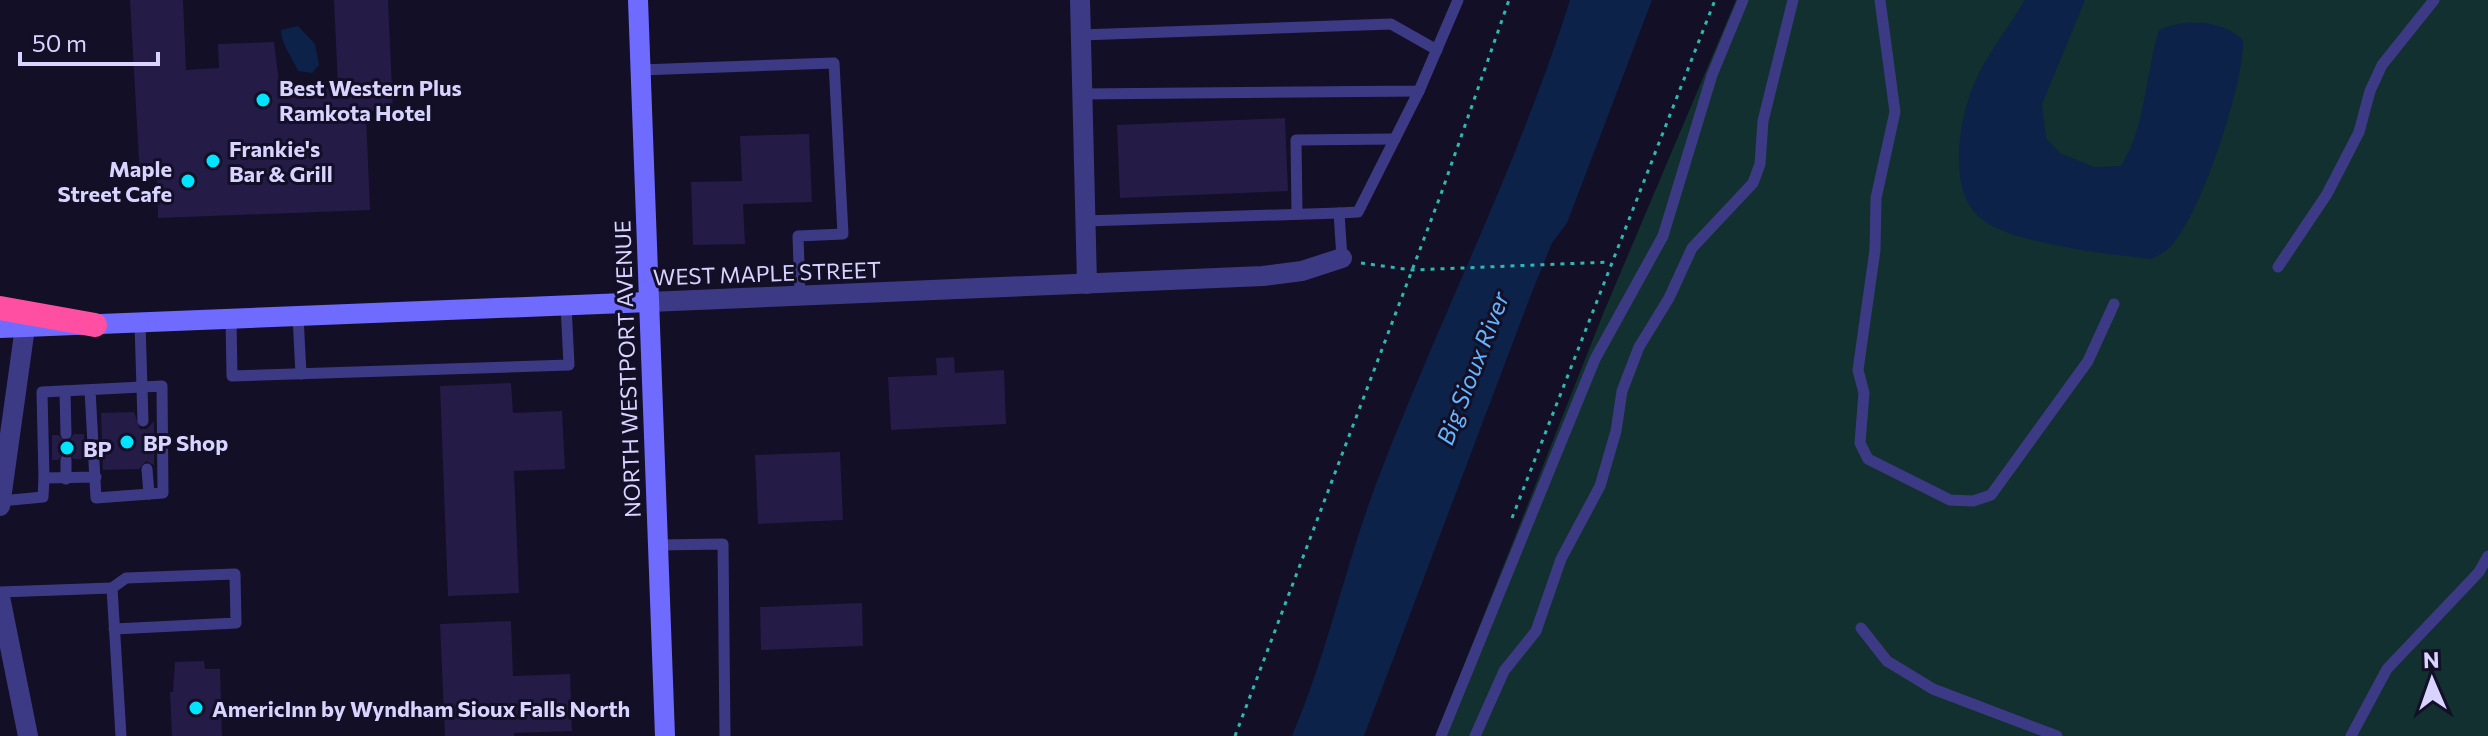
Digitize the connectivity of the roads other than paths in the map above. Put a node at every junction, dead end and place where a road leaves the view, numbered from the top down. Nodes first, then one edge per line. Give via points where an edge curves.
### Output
1 (638, 0) edge
2 (1080, 0) edge
3 (1458, 0) edge
4 (1743, 0) edge
5 (1793, 0) edge
6 (1880, 0) edge
7 (2434, 0) edge
8 (1081, 35) junction
9 (1437, 50) junction
10 (640, 70) junction
11 (1419, 91) junction
12 (1082, 94) junction
13 (1395, 139) junction
14 (1339, 213) junction
15 (1297, 214) junction
16 (1085, 221) junction
17 (1342, 258) joint
18 (2278, 267) dead end
19 (1087, 284) junction
20 (800, 295) junction
21 (649, 302) junction
22 (2114, 304) dead end
23 (566, 305) junction
24 (0, 308) edge
25 (298, 316) junction
26 (231, 319) junction
27 (27, 320) junction
28 (140, 323) junction
29 (95, 325) joint
30 (0, 328) edge
31 (301, 374) junction
32 (141, 386) junction
33 (90, 390) junction
34 (65, 391) junction
35 (143, 421) dead end
36 (66, 434) dead end
37 (66, 460) dead end
38 (147, 469) dead end
39 (96, 477) junction
40 (44, 478) junction
41 (66, 479) junction
42 (149, 494) junction
43 (0, 503) edge
44 (658, 545) junction
45 (2488, 556) edge
46 (112, 588) junction
47 (0, 594) edge
48 (1861, 628) dead end
49 (114, 629) junction
50 (28, 736) edge
51 (121, 736) edge
52 (665, 736) edge
53 (725, 736) edge
54 (1441, 736) edge
55 (1475, 736) edge
56 (2057, 736) edge
57 (2351, 736) edge

1 - 10 main road, NORTH WESTPORT AVENUE
2 - 8 street
3 - 9 lane
4 - 54 lane via 1712,75 1663,236 1595,359
5 - 55 lane via 1753,183 1692,248 1639,347 1622,391 1600,486 1561,559 1536,631 1504,671
6 - 22 lane via 1895,112 1876,198 1875,250 1858,370 1864,393 1860,443 1868,459 1950,500 1991,495 2088,361
7 - 18 lane via 2382,65 2340,169
8 - 9 lane via 1391,24
8 - 12 street
9 - 11 lane
10 - 20 lane via 834,63 843,234 798,236
10 - 21 main road, NORTH WESTPORT AVENUE
11 - 12 lane
11 - 13 lane
12 - 16 street
13 - 14 lane via 1358,212
13 - 15 lane via 1296,140
14 - 15 lane
14 - 17 lane
15 - 16 lane
16 - 19 street
17 - 19 street, WEST MAPLE STREET via 1285,274
19 - 20 street, WEST MAPLE STREET
20 - 21 street, WEST MAPLE STREET
21 - 23 main road, WEST MAPLE STREET
21 - 44 main road, NORTH WESTPORT AVENUE
23 - 25 main road, WEST MAPLE STREET
23 - 31 lane via 569,365
24 - 27 highway
25 - 26 main road, WEST MAPLE STREET
25 - 31 lane
26 - 28 main road, WEST MAPLE STREET
26 - 31 lane via 232,376
27 - 29 highway
27 - 30 main road
27 - 43 street
28 - 29 main road, WEST MAPLE STREET
28 - 32 lane
32 - 33 lane
32 - 35 lane
32 - 42 lane via 162,386 163,493
33 - 34 lane
33 - 39 lane
34 - 36 lane
34 - 40 lane via 42,392
37 - 41 lane
38 - 42 lane
39 - 41 lane
39 - 42 lane via 96,498
40 - 41 lane
40 - 43 lane via 43,497
44 - 52 main road, NORTH WESTPORT AVENUE
44 - 53 lane via 723,544
45 - 57 lane via 2387,669
46 - 47 lane
46 - 49 lane
46 - 49 lane via 126,578 235,574 236,623
47 - 50 street
48 - 56 lane via 1887,661 1933,689
49 - 51 lane

